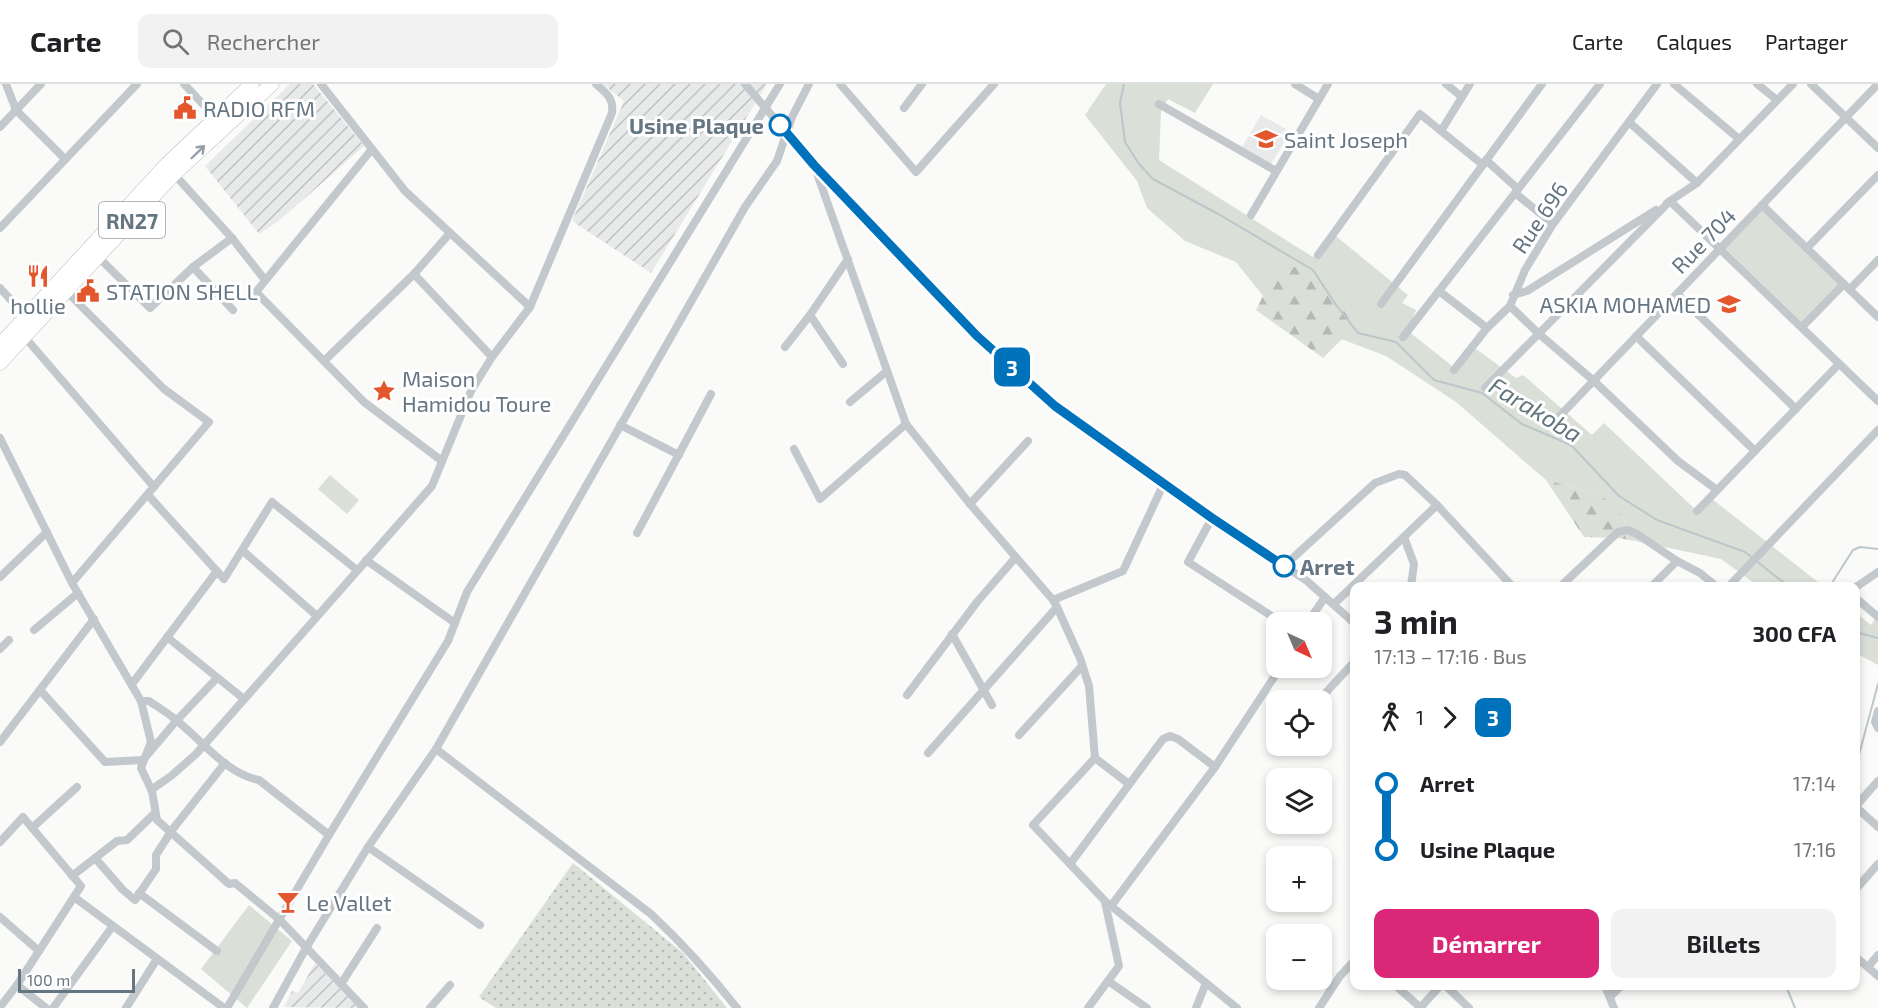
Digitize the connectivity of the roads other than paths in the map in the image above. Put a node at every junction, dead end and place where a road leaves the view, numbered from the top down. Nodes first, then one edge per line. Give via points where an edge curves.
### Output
1 (6, 84) edge
2 (41, 84) edge
3 (136, 84) edge
4 (184, 84) edge
5 (252, 84) edge
6 (272, 84) edge
7 (321, 84) edge
8 (596, 84) edge
9 (745, 84) edge
10 (780, 84) edge
11 (809, 84) edge
12 (922, 84) edge
13 (994, 84) edge
14 (1295, 84) edge
15 (1328, 84) edge
16 (1446, 84) edge
17 (1470, 84) edge
18 (1542, 84) edge
19 (1600, 84) edge
20 (1657, 84) edge
21 (1674, 84) edge
22 (1757, 84) edge
23 (1792, 84) edge
24 (1811, 84) edge
25 (1878, 84) edge
26 (844, 86) edge
27 (1462, 97) junction
28 (1319, 99) junction
29 (1777, 100) junction
30 (1159, 104) dead end
31 (904, 108) dead end
32 (16, 110) junction
33 (766, 110) junction
34 (1846, 117) junction
35 (216, 118) junction
36 (1629, 122) junction
37 (0, 127) edge
38 (1441, 131) junction
39 (786, 135) junction
40 (1739, 139) junction
41 (1878, 148) edge
42 (372, 149) junction
43 (65, 159) junction
44 (1484, 163) junction
45 (814, 165) junction
46 (1276, 171) junction
47 (174, 174) junction
48 (1878, 175) edge
49 (1697, 183) junction
50 (1517, 191) junction
51 (1670, 201) junction
52 (1762, 205) junction
53 (1251, 215) dead end
54 (1553, 224) junction
55 (0, 228) edge
56 (450, 233) junction
57 (232, 238) junction
58 (1720, 248) junction
59 (1807, 248) junction
60 (93, 252) junction
61 (1318, 255) dead end
62 (848, 259) junction
63 (1878, 260) edge
64 (193, 267) junction
65 (414, 274) junction
66 (265, 280) junction
67 (61, 286) junction
68 (1847, 287) junction
69 (0, 288) edge
70 (1438, 291) junction
71 (1677, 294) junction
72 (1513, 295) junction
73 (1381, 304) dead end
74 (1510, 306) junction
75 (530, 307) junction
76 (233, 310) dead end
77 (810, 315) junction
78 (1878, 317) edge
79 (26, 327) junction
80 (1802, 327) junction
81 (1487, 328) junction
82 (1538, 333) junction
83 (1403, 336) dead end
84 (1636, 336) junction
85 (0, 345) edge
86 (784, 346) dead end
87 (492, 357) junction
88 (324, 361) junction
89 (0, 363) edge
90 (843, 364) dead end
91 (1839, 364) junction
92 (1454, 370) dead end
93 (887, 371) junction
94 (1594, 381) junction
95 (1485, 388) dead end
96 (711, 394) dead end
97 (1878, 401) edge
98 (850, 402) dead end
99 (1796, 409) junction
100 (1554, 422) dead end
101 (906, 423) junction
102 (620, 425) junction
103 (1878, 430) edge
104 (0, 438) edge
105 (1028, 441) dead end
106 (794, 449) dead end
107 (1755, 451) junction
108 (679, 455) junction
109 (442, 461) junction
110 (1164, 483) junction
111 (154, 487) junction
112 (1718, 490) junction
113 (148, 495) junction
114 (970, 504) junction
115 (1437, 505) junction
116 (1697, 511) dead end
117 (1212, 518) junction
118 (47, 532) junction
119 (637, 532) dead end
120 (1404, 537) junction
121 (243, 551) junction
122 (1016, 558) junction
123 (366, 560) junction
124 (1677, 561) junction
125 (1284, 566) junction
126 (357, 570) junction
127 (217, 571) junction
128 (1878, 572) edge
129 (0, 577) edge
130 (1357, 582) edge
131 (1412, 582) edge
132 (1508, 582) edge
133 (1566, 582) edge
134 (1656, 582) edge
135 (1711, 582) edge
136 (1733, 582) edge
137 (72, 583) junction
138 (1860, 584) edge
139 (1350, 589) edge
140 (78, 593) junction
141 (1325, 597) junction
142 (1860, 601) edge
143 (1055, 603) junction
144 (1334, 604) junction
145 (1266, 612) edge
146 (1315, 612) edge
147 (316, 616) junction
148 (1878, 617) edge
149 (94, 619) junction
150 (1350, 619) edge
151 (454, 623) junction
152 (34, 630) dead end
153 (952, 634) junction
154 (167, 637) junction
155 (9, 640) dead end
156 (0, 649) edge
157 (1082, 666) junction
158 (1350, 666) edge
159 (218, 678) junction
160 (1273, 678) edge
161 (132, 684) junction
162 (983, 689) junction
163 (40, 690) junction
164 (1328, 690) edge
165 (907, 695) dead end
166 (244, 699) junction
167 (141, 701) junction
168 (992, 705) dead end
169 (1878, 711) edge
170 (177, 720) junction
171 (1878, 728) edge
172 (1019, 735) dead end
173 (0, 742) edge
174 (204, 745) junction
175 (436, 749) junction
176 (927, 753) dead end
177 (1095, 758) junction
178 (143, 760) junction
179 (225, 763) junction
180 (1215, 767) junction
181 (1878, 780) edge
182 (1129, 784) junction
183 (77, 787) dead end
184 (151, 790) junction
185 (1860, 802) edge
186 (1860, 810) edge
187 (155, 813) junction
188 (1878, 826) edge
189 (32, 828) junction
190 (170, 833) junction
191 (329, 835) junction
192 (0, 842) edge
193 (368, 847) junction
194 (95, 858) junction
195 (1070, 864) junction
196 (1878, 864) edge
197 (72, 876) junction
198 (1860, 884) edge
199 (139, 894) junction
200 (74, 897) junction
201 (1108, 903) junction
202 (0, 917) edge
203 (280, 921) junction
204 (480, 925) dead end
205 (112, 927) junction
206 (377, 928) dead end
207 (306, 948) junction
208 (39, 951) junction
209 (217, 951) dead end
210 (1878, 955) edge
211 (157, 959) junction
212 (1860, 960) edge
213 (1350, 965) edge
214 (1868, 966) junction
215 (1878, 976) edge
216 (1108, 981) junction
217 (1206, 983) junction
218 (341, 984) junction
219 (17, 985) junction
220 (450, 985) dead end
221 (1400, 990) edge
222 (1436, 990) edge
223 (1450, 990) edge
224 (1607, 990) edge
225 (1617, 990) edge
226 (1610, 997) junction
227 (0, 1007) edge
228 (46, 1008) edge
229 (53, 1008) edge
230 (126, 1008) edge
231 (226, 1008) edge
232 (273, 1008) edge
233 (364, 1008) edge
234 (430, 1008) edge
235 (737, 1008) edge
236 (1088, 1008) edge
237 (1147, 1008) edge
238 (1196, 1008) edge
239 (1237, 1008) edge
240 (1319, 1008) edge
241 (1420, 1008) edge
242 (1469, 1008) edge
243 (1614, 1008) edge

1 - 32 street
2 - 32 street
3 - 43 street
4 - 35 street
5 - 35 main road, RN27
47 -> 6 main road, RN27
7 - 42 street
8 - 75 street via 610,96 612,113
9 - 33 street
10 - 33 street
11 - 39 street
12 - 31 street
13 - 26 street via 916,172
14 - 28 street
15 - 28 street
16 - 27 street
17 - 27 street
18 - 44 street
19 - 50 street
20 - 36 street, Rue 696
21 - 40 street
22 - 29 street
23 - 29 street
24 - 34 street
25 - 34 street, Rue 704
27 - 38 street
28 - 46 street
29 - 40 street
30 - 46 street
32 - 37 street
32 - 43 street
33 - 39 street
33 - 151 street via 467,592
34 - 41 street
34 - 52 street, Rue 704
35 - 60 main road, RN27 via 167,164
36 - 49 street
36 - 54 street, Rue 696
38 - 44 street
38 - 61 street via 1420,114
39 - 45 street
39 - 102 street via 777,161 745,207
40 - 49 street
42 - 56 street via 405,191
42 - 66 street
43 - 55 street
44 - 50 street
44 - 73 street
45 - 62 street
45 - 110 street via 977,336 1055,406
46 - 53 street
47 - 57 street
47 - 60 main road, RN27
48 - 59 street
49 - 51 street
50 - 54 street
50 - 70 street
51 - 58 street
51 - 72 street via 1527,291
51 - 82 street
52 - 58 street, Rue 704
52 - 59 street
54 - 72 street, Rue 696
56 - 65 street
56 - 75 street
57 - 64 street
57 - 66 street
58 - 71 street, Rue 704
58 - 80 street
59 - 68 street
60 - 64 street via 150,308
60 - 67 main road, RN27
62 - 77 street
62 - 93 street
63 - 68 street
64 - 76 street
65 - 87 street
65 - 88 street
66 - 88 street via 256,292
67 - 79 main road, RN27
67 - 111 street via 164,389 209,422
68 - 78 street
68 - 80 street
69 - 79 street
70 - 81 street
70 - 83 street
71 - 84 street, Rue 704
71 - 99 street
72 - 74 street, Rue 696
74 - 81 street
74 - 82 street
75 - 87 street
77 - 86 street
77 - 90 street
79 - 85 main road, RN27
79 - 89 main road, RN27
79 - 111 street
80 - 91 street
81 - 92 street
82 - 94 street
82 - 95 street
84 - 94 street, Rue 704
84 - 107 street
87 - 109 street via 471,391
88 - 109 street via 364,402
91 - 97 street
91 - 99 street
93 - 98 street
93 - 101 street
94 - 100 street, Rue 704
94 - 112 street via 1678,461
96 - 108 street
99 - 107 street
101 - 106 street via 820,499
101 - 114 street
102 - 108 street
102 - 175 street
103 - 136 street
104 - 118 street
105 - 114 street
107 - 112 street
108 - 119 street
109 - 123 street via 432,486
110 - 117 street
110 - 143 street via 1123,571
111 - 113 street
112 - 116 street
113 - 127 street
113 - 137 street
114 - 122 street
115 - 120 street
115 - 125 street via 1405,475 1386,478 1375,483
115 - 132 street
117 - 125 street
117 - 145 street via 1188,562
118 - 129 street
118 - 137 street
120 - 130 street
120 - 131 street via 1414,564
121 - 126 street via 272,502
121 - 127 street via 224,579
121 - 147 street
122 - 143 street
122 - 153 street
123 - 126 street
123 - 151 street
124 - 133 street via 1637,534 1623,530
124 - 134 street
124 - 135 street
125 - 141 street
126 - 147 street
127 - 154 street
128 - 138 street
137 - 140 street
139 - 144 street
140 - 149 street
140 - 152 street
141 - 144 street
141 - 146 street
142 - 148 street
143 - 157 street
143 - 162 street
144 - 150 street
147 - 166 street
149 - 161 street
149 - 163 street
151 - 191 street via 448,641
153 - 162 street
153 - 165 street
154 - 159 street
154 - 161 street
155 - 156 street
157 - 172 street
157 - 177 street via 1089,686
158 - 164 street
159 - 166 street
159 - 170 street
160 - 180 street
161 - 167 street
162 - 168 street
162 - 176 street
163 - 173 street
163 - 178 street via 105,762
166 - 174 street
167 - 170 street via 149,701
167 - 178 street via 151,742
169 - 171 street
170 - 174 street
170 - 178 street
174 - 179 street
174 - 184 street
175 - 193 street
175 - 235 street via 651,914 696,958
177 - 182 street
177 - 195 street via 1033,825
178 - 184 street via 141,768
179 - 190 street
179 - 191 street via 246,777 259,780
180 - 182 street via 1170,736 1162,739
180 - 201 street
181 - 185 street
182 - 195 street
183 - 189 street
184 - 187 street
186 - 188 street
187 - 190 street
187 - 194 street via 127,840 117,841
189 - 192 street via 23,817
189 - 197 street
190 - 199 street via 156,855 156,869
190 - 203 street
191 - 203 street
193 - 204 street
193 - 207 street
194 - 197 street
194 - 199 street via 135,900
195 - 201 street
196 - 198 street
197 - 200 street via 81,886
199 - 209 street
200 - 205 street
200 - 208 street
201 - 216 street via 1119,966
201 - 217 street
202 - 208 street
203 - 207 street
203 - 231 street
205 - 211 street
205 - 229 street
206 - 218 street
207 - 218 street
207 - 232 street
208 - 219 street
210 - 214 street
211 - 230 street
211 - 231 street
212 - 214 street
213 - 240 street
214 - 215 street
216 - 236 street
216 - 237 street
217 - 238 street
217 - 239 street
218 - 233 street
219 - 227 street
219 - 228 street
220 - 234 street
221 - 241 street
222 - 241 street
223 - 242 street
224 - 226 street
225 - 226 street
226 - 243 street

